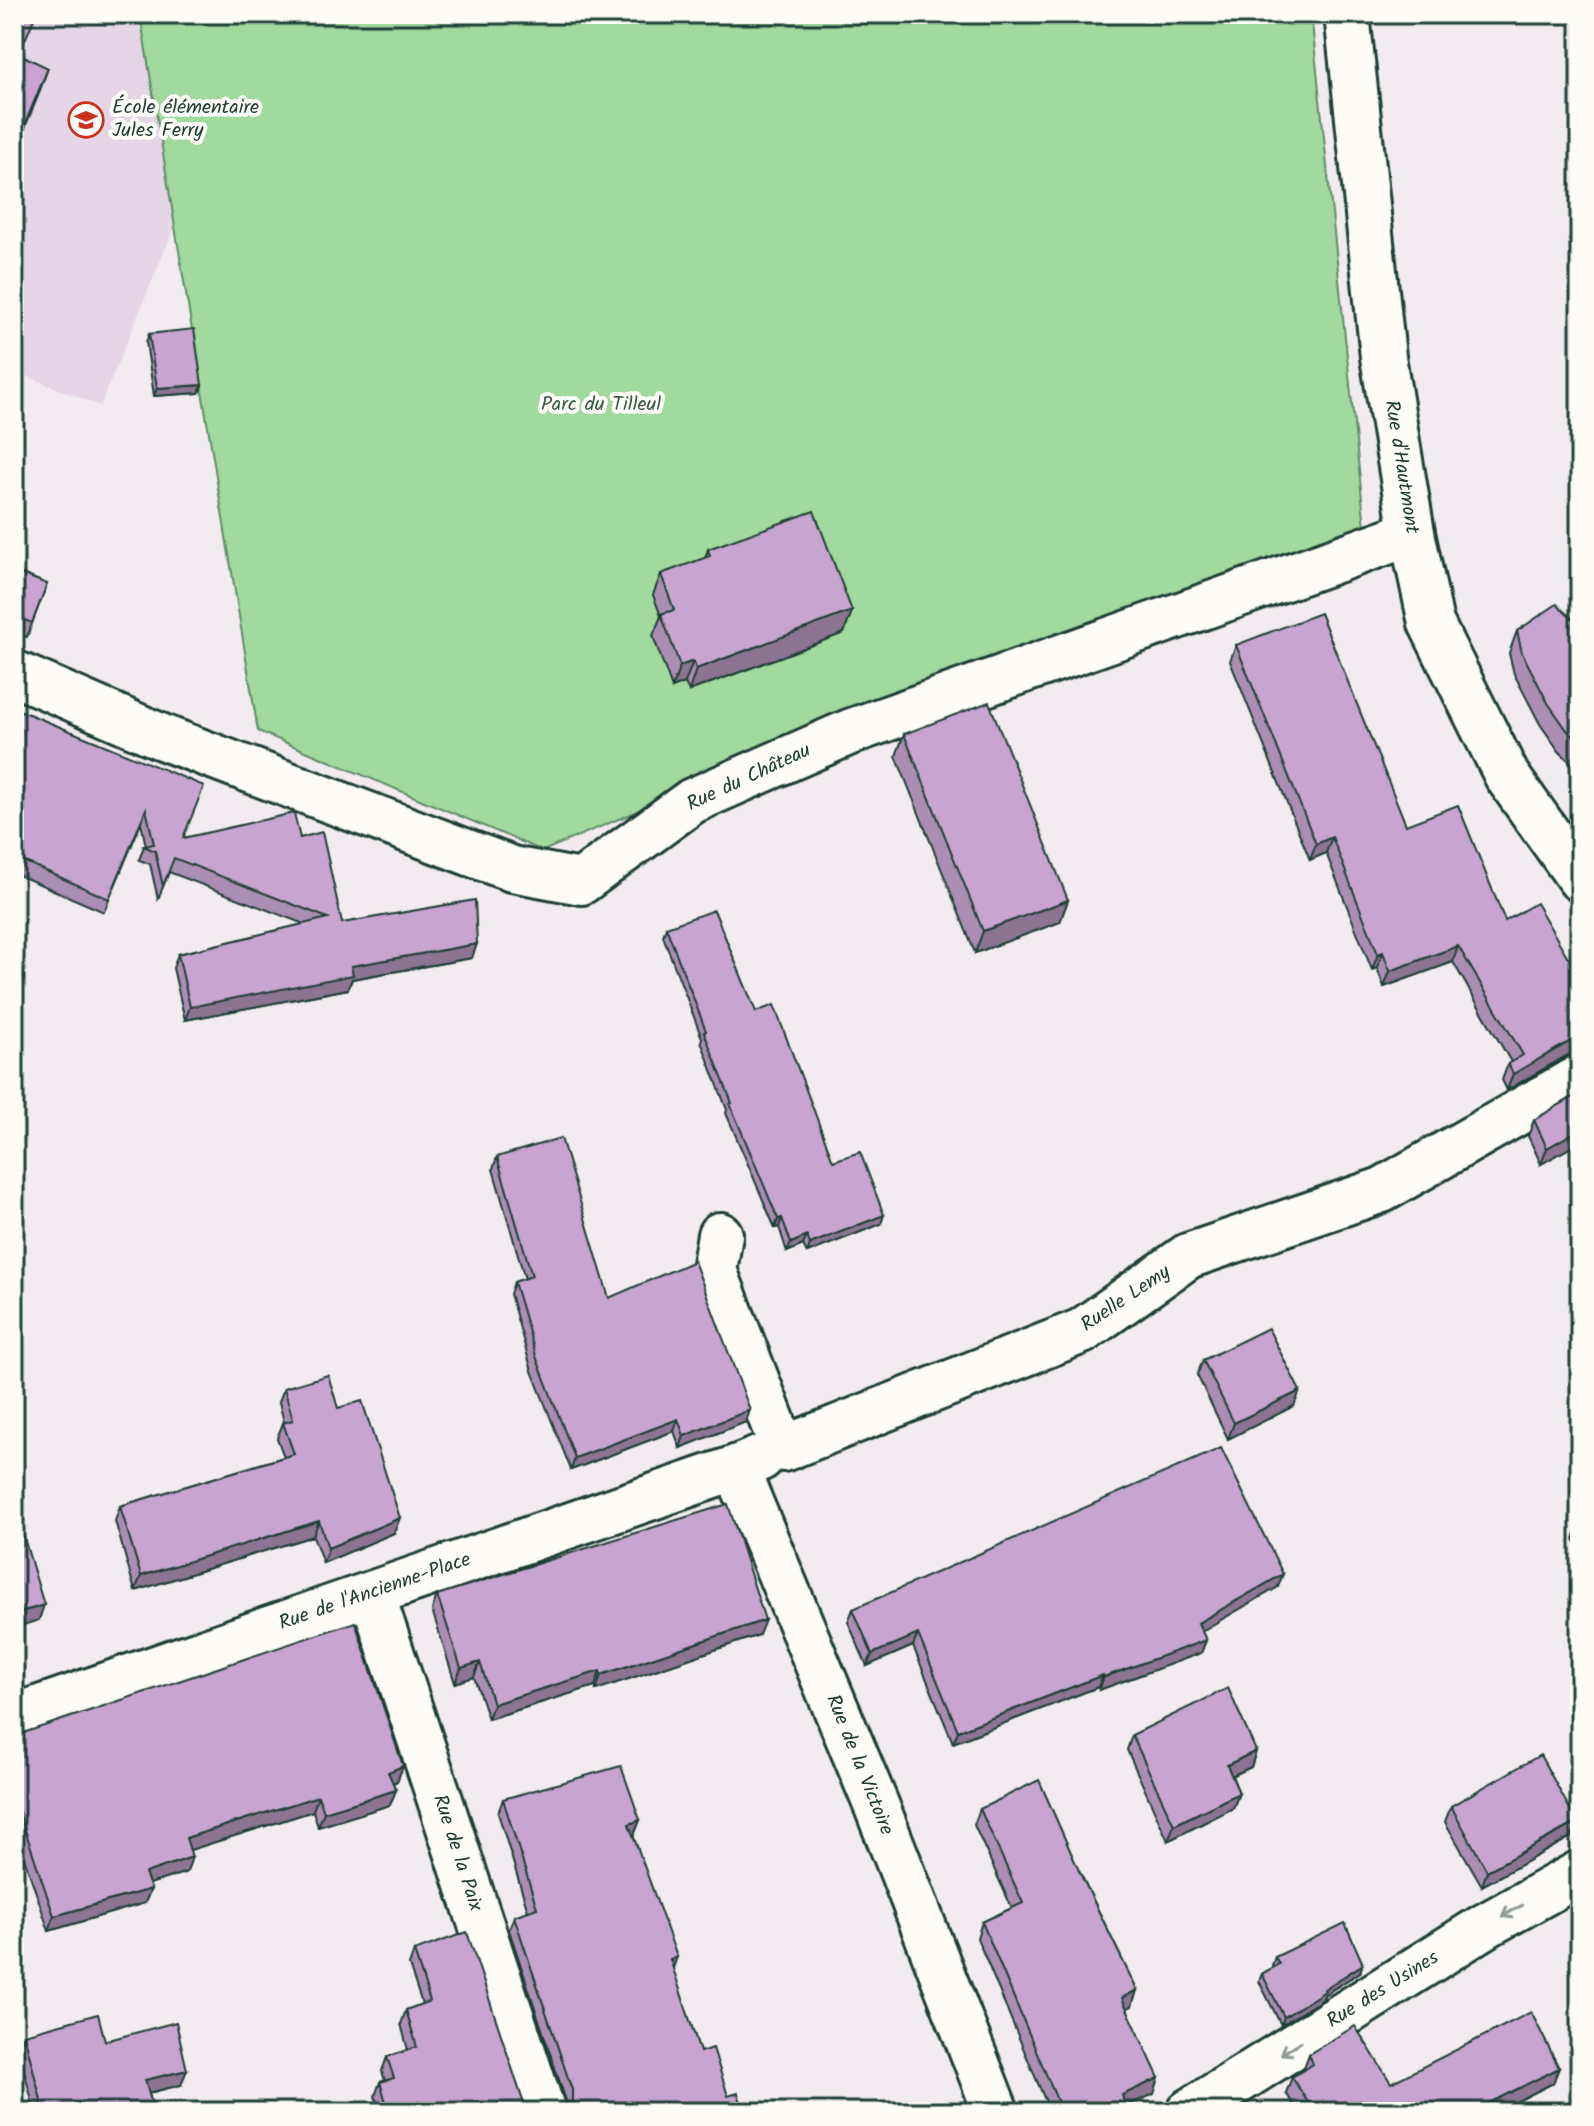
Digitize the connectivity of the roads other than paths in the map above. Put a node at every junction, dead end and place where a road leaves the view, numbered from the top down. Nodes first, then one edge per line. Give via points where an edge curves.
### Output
1 (1347, 14) edge
2 (1412, 533) junction
3 (14, 673) edge
4 (1580, 879) edge
5 (1580, 1077) edge
6 (720, 1235) dead end
7 (783, 1449) junction
8 (736, 1468) junction
9 (372, 1594) junction
10 (14, 1717) edge
11 (1580, 1873) edge
12 (1200, 2109) edge
13 (543, 2112) edge
14 (996, 2112) edge

1 - 2 street, Rue d'Hautmont via 1383,357
2 - 3 street, Rue du Château via 852,731 692,801 581,882 512,869 162,737
2 - 4 street, Rue d'Hautmont via 1431,623 1507,776
5 - 7 street, Ruelle Lemy via 1382,1190 1188,1256 1082,1331
6 - 7 street via 714,1270
7 - 8 street
8 - 9 street, Rue de l'Ancienne-Place
8 - 14 street, Rue de la Victoire
9 - 10 street, Rue de l'Ancienne-Place
9 - 13 street, Rue de la Paix
11 -> 12 street, Rue des Usines via 1485,1926

